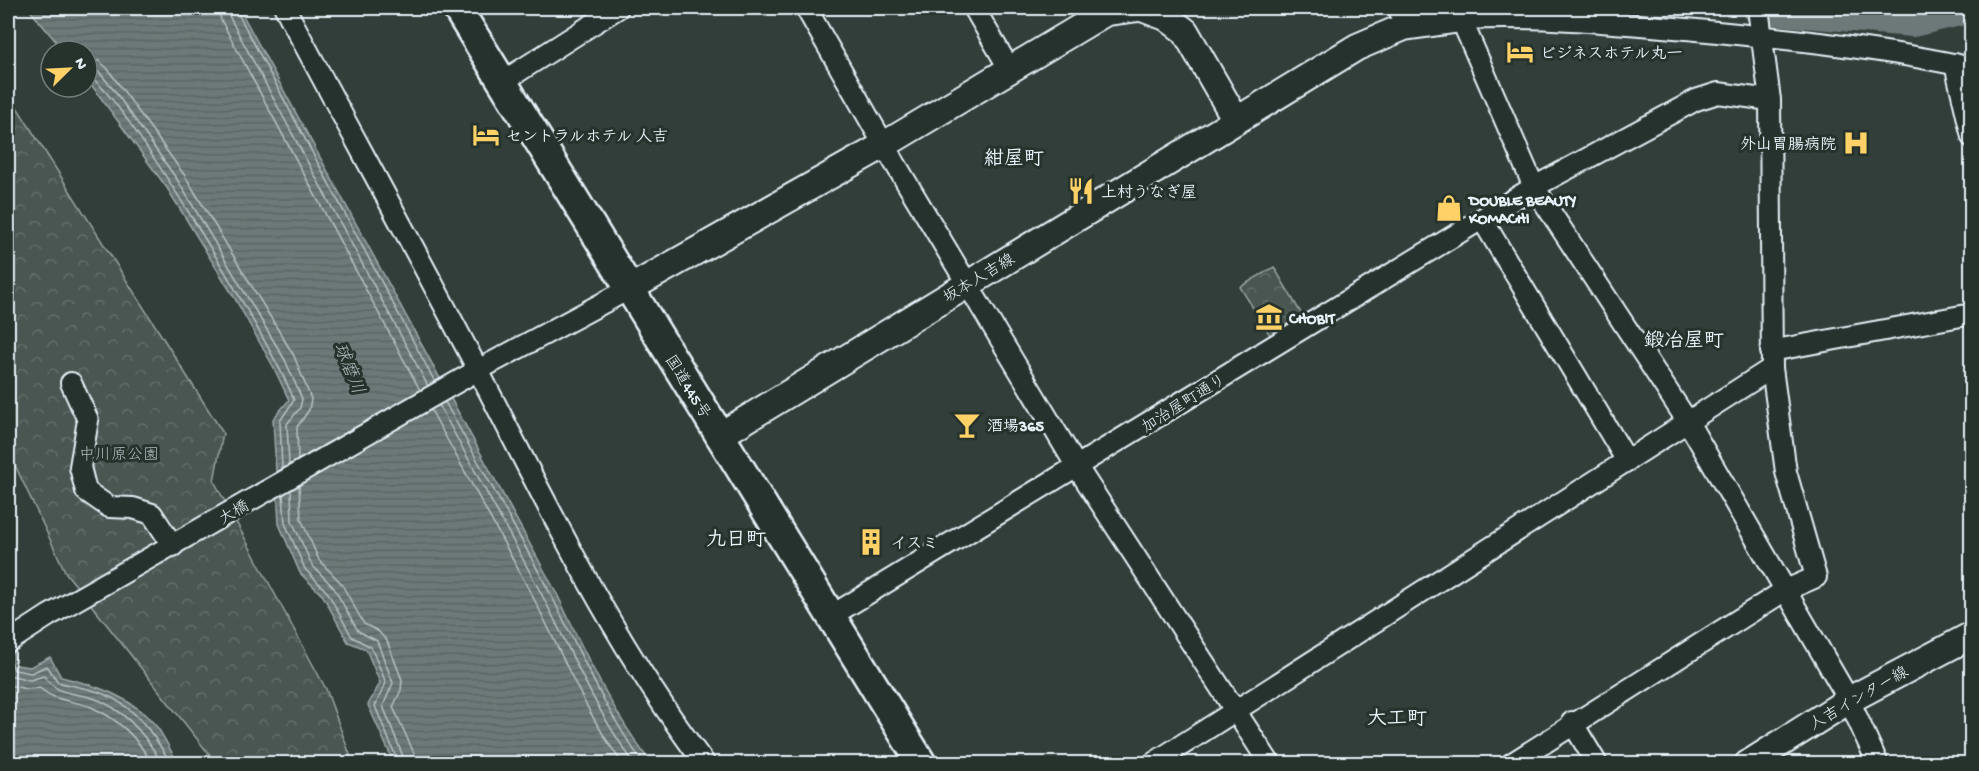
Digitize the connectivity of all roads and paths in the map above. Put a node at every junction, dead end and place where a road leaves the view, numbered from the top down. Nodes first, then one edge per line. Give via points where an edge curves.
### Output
1 (285, 8) edge
2 (457, 8) edge
3 (618, 8) edge
4 (806, 8) edge
5 (974, 8) edge
6 (1137, 8) edge
7 (1142, 8) edge
8 (1758, 8) edge
9 (1459, 13) edge
10 (1401, 17) edge
11 (1762, 36) junction
12 (1963, 66) edge
13 (1010, 70) junction
14 (502, 82) junction
15 (1770, 100) junction
16 (1236, 120) junction
17 (1971, 137) edge
18 (884, 145) junction
19 (1534, 187) junction
20 (1482, 219) junction
21 (968, 283) junction
22 (629, 289) junction
23 (1971, 314) edge
24 (1772, 360) junction
25 (478, 370) junction
26 (71, 384) dead end
27 (1688, 422) junction
28 (720, 436) junction
29 (1627, 461) junction
30 (1077, 467) junction
31 (173, 546) junction
32 (1784, 591) junction
33 (831, 616) junction
34 (1971, 635) edge
35 (8, 642) edge
36 (1849, 699) junction
37 (1235, 711) junction
38 (1572, 722) junction
39 (917, 762) edge
40 (705, 764) edge
41 (1152, 764) edge
42 (1270, 764) edge
43 (1510, 764) edge
44 (1597, 764) edge
45 (1748, 764) edge
46 (1878, 764) edge

1 - 25 street
2 - 14 highway, 国道445号
3 - 14 street
4 - 18 street
5 - 13 street
6 - 13 main road via 1106,12
7 - 16 main road via 1166,17 1185,31
8 - 11 street
9 - 10 main road, 坂本人吉線
9 - 11 street
9 - 19 street
10 - 16 main road, 坂本人吉線
11 - 12 street via 1900,52
11 - 15 street
12 - 17 street
13 - 18 main road
14 - 22 highway, 国道445号
15 - 19 street, 加治屋町通り via 1718,93 1696,100
15 - 24 street
16 - 21 main road, 坂本人吉線
18 - 21 street
18 - 22 main road
19 - 20 street, 加治屋町通り
19 - 27 street
20 - 29 street
20 - 30 street, 加治屋町通り
21 - 28 main road, 坂本人吉線
21 - 30 street
22 - 25 street, 大橋
22 - 28 highway, 国道445号
23 - 24 street
24 - 27 street
24 - 32 street via 1786,472 1816,578
25 - 31 street, 大橋
25 - 40 street via 586,581 666,713
26 - 31 street via 88,420 80,467 86,491 109,507 152,514
27 - 29 street
27 - 32 street
28 - 33 highway, 国道445号
29 - 37 street
30 - 33 street, 加治屋町通り
30 - 37 street
31 - 35 street, 大橋
32 - 36 street
32 - 38 street
33 - 39 highway, 国道445号
34 - 36 main road, 人吉インター線
36 - 45 main road, 人吉インター線
36 - 46 street
37 - 41 street
37 - 42 street
38 - 43 street
38 - 44 street

